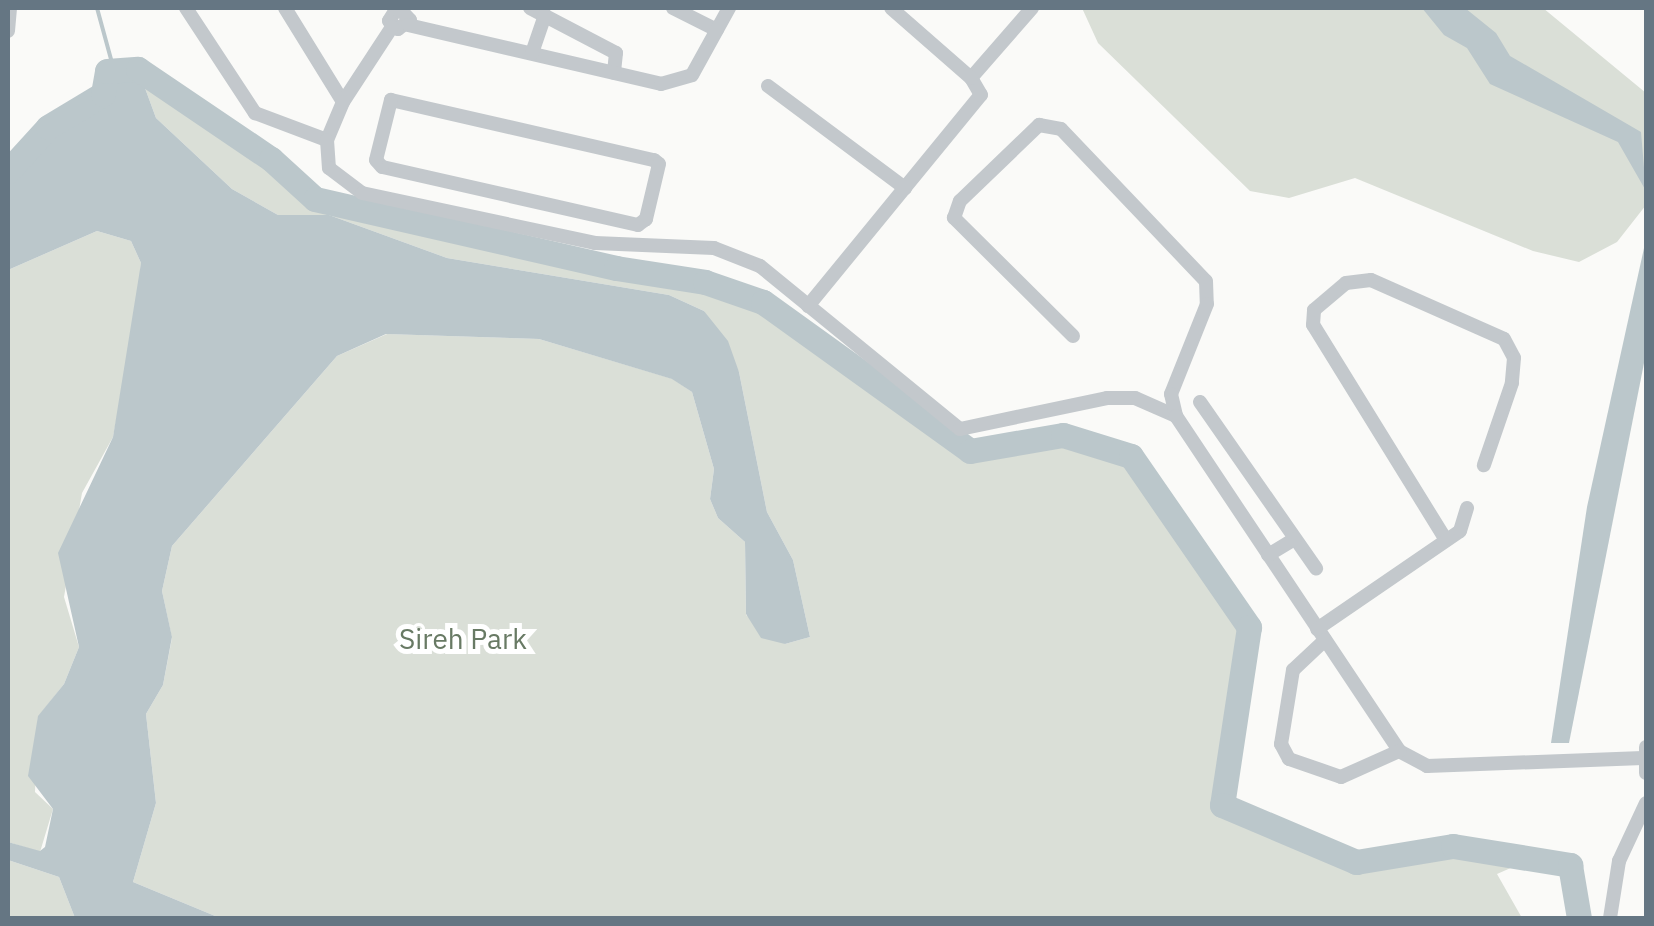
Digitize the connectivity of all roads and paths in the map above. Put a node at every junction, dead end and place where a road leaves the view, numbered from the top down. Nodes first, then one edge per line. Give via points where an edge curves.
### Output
1 (10, 8) edge
2 (186, 8) edge
3 (285, 8) edge
4 (530, 8) edge
5 (673, 8) edge
6 (729, 8) edge
7 (891, 8) edge
8 (1032, 8) edge
9 (400, 13) edge
10 (545, 16) junction
11 (717, 30) junction
12 (8, 32) edge
13 (532, 53) junction
14 (614, 73) junction
15 (971, 78) junction
16 (768, 86) dead end
17 (342, 102) junction
18 (327, 140) junction
19 (423, 177) junction
20 (905, 188) junction
21 (417, 205) junction
22 (586, 214) junction
23 (579, 240) junction
24 (808, 306) junction
25 (1073, 336) dead end
26 (1200, 402) dead end
27 (1176, 416) junction
28 (1229, 444) junction
29 (1205, 460) junction
30 (1484, 465) dead end
31 (1467, 508) dead end
32 (1295, 539) junction
33 (1446, 540) junction
34 (1268, 555) junction
35 (1316, 568) dead end
36 (1321, 634) junction
37 (1398, 750) junction
38 (1644, 752) edge
39 (1646, 774) edge
40 (1646, 803) edge
41 (1610, 918) edge

1 - 12 street
2 - 18 street via 254,113
3 - 17 street
4 - 10 street
5 - 11 street
6 - 11 street
7 - 15 street
8 - 15 street
9 - 13 street
9 - 17 street
10 - 13 street
10 - 14 street via 616,52
11 - 14 street via 692,74 678,82
13 - 14 street
15 - 20 street via 981,95
16 - 20 street
17 - 18 street
18 - 21 street via 329,168 343,183
19 - 21 street
19 - 22 street
19 - 22 street via 376,160 391,100 658,162 644,223
20 - 24 street
21 - 23 street
22 - 23 street
23 - 24 street via 714,248 760,266
24 - 27 street via 960,429 1107,398 1135,398
25 - 27 street via 954,218 960,201 1039,125 1061,129 1206,281 1207,304 1171,394
26 - 28 street
27 - 29 street
28 - 29 street
28 - 32 street
29 - 34 street
30 - 33 street via 1512,383 1514,358 1504,340 1371,280 1346,283 1314,310 1313,325
31 - 33 street via 1460,531
32 - 34 street
32 - 35 street
33 - 36 street
34 - 36 street
36 - 37 street
36 - 37 street via 1293,670 1281,744 1289,759 1341,776
37 - 38 street via 1427,766
38 - 39 street
40 - 41 street via 1620,861

